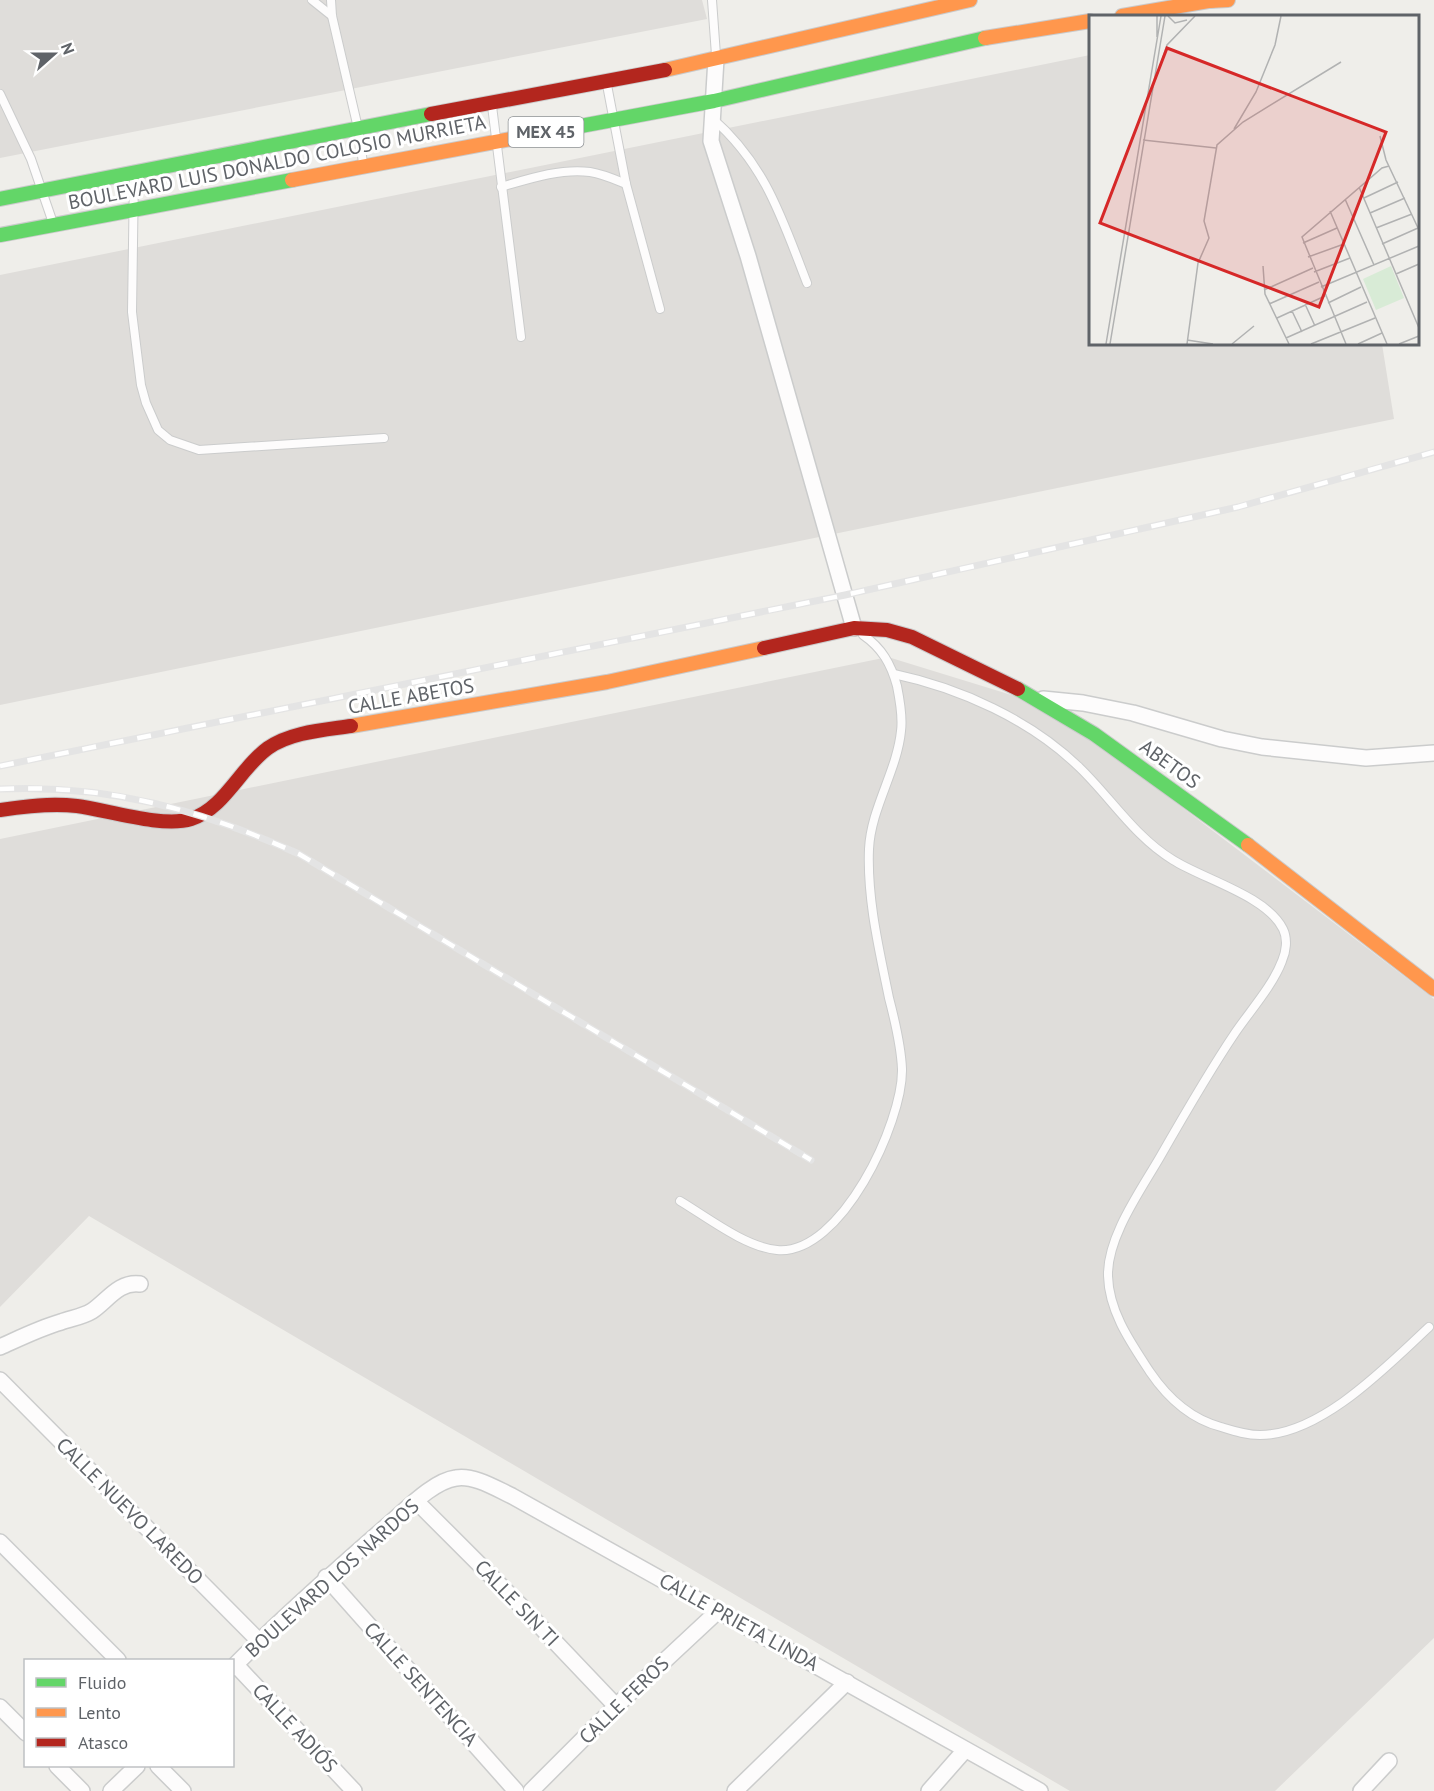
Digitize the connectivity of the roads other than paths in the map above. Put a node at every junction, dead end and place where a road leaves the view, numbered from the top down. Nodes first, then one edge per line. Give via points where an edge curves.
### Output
1 (312, 0) edge
2 (332, 0) edge
3 (712, 0) edge
4 (970, 0) edge
5 (1228, 0) edge
6 (1211, 1) edge
7 (1128, 15) edge
8 (332, 16) junction
9 (1089, 21) edge
10 (716, 59) junction
11 (606, 81) junction
12 (0, 94) edge
13 (714, 101) junction
14 (491, 102) junction
15 (712, 118) junction
16 (614, 120) junction
17 (358, 128) junction
18 (495, 141) junction
19 (363, 167) junction
20 (134, 172) junction
21 (626, 184) junction
22 (501, 187) junction
23 (43, 190) junction
24 (0, 199) edge
25 (132, 208) junction
26 (53, 224) junction
27 (0, 234) edge
28 (807, 283) dead end
29 (660, 309) dead end
30 (521, 337) dead end
31 (384, 438) dead end
32 (854, 628) junction
33 (894, 674) junction
34 (1037, 699) junction
35 (1434, 753) edge
36 (0, 810) edge
37 (1434, 989) edge
38 (680, 1201) dead end
39 (140, 1284) dead end
40 (1429, 1327) dead end
41 (0, 1347) edge
42 (0, 1380) edge
43 (433, 1488) joint
44 (416, 1501) junction
45 (0, 1542) edge
46 (326, 1578) junction
47 (718, 1611) junction
48 (261, 1642) junction
49 (117, 1659) edge
50 (234, 1667) edge
51 (847, 1682) junction
52 (616, 1706) junction
53 (0, 1707) edge
54 (24, 1731) edge
55 (965, 1750) junction
56 (1389, 1761) dead end
57 (58, 1767) edge
58 (136, 1767) edge
59 (159, 1767) edge
60 (82, 1791) edge
61 (111, 1791) edge
62 (183, 1791) edge
63 (354, 1791) edge
64 (516, 1791) edge
65 (531, 1791) edge
66 (735, 1791) edge
67 (929, 1791) edge
68 (1040, 1791) edge
69 (1361, 1791) edge

1 - 8 lane
2 - 8 lane
3 - 10 lane
4 - 10 main road, BOULEVARD LUIS DONALDO COLOSIO MURRIETA / MEX 45
5 - 6 main road
6 - 7 main road
8 - 17 lane
9 - 13 main road, BOULEVARD LUIS DONALDO COLOSIO MURRIETA / MEX 45 via 969,40
10 - 11 main road, BOULEVARD LUIS DONALDO COLOSIO MURRIETA / MEX 45
10 - 13 street
11 - 14 main road, BOULEVARD LUIS DONALDO COLOSIO MURRIETA / MEX 45
11 - 16 lane
12 - 23 lane
13 - 15 street
13 - 16 main road, BOULEVARD LUIS DONALDO COLOSIO MURRIETA / MEX 45
14 - 17 main road, BOULEVARD LUIS DONALDO COLOSIO MURRIETA / MEX 45
14 - 18 lane
15 - 28 lane via 735,139 769,189
15 - 32 street via 715,156 748,256
16 - 18 main road, BOULEVARD LUIS DONALDO COLOSIO MURRIETA / MEX 45
16 - 21 lane
17 - 19 lane
17 - 20 main road, BOULEVARD LUIS DONALDO COLOSIO MURRIETA / MEX 45
18 - 19 main road, BOULEVARD LUIS DONALDO COLOSIO MURRIETA / MEX 45
18 - 22 lane
19 - 25 main road, BOULEVARD LUIS DONALDO COLOSIO MURRIETA / MEX 45
20 - 23 main road, BOULEVARD LUIS DONALDO COLOSIO MURRIETA / MEX 45
20 - 25 lane
21 - 22 lane via 578,171
21 - 29 lane
22 - 30 lane
23 - 24 main road, BOULEVARD LUIS DONALDO COLOSIO MURRIETA / MEX 45
23 - 26 lane
25 - 26 main road, BOULEVARD LUIS DONALDO COLOSIO MURRIETA / MEX 45
25 - 31 lane via 132,312 141,385 158,430 170,440 199,450
26 - 27 main road, BOULEVARD LUIS DONALDO COLOSIO MURRIETA / MEX 45
32 - 33 lane via 883,652
32 - 34 main road, ABETOS via 878,627 903,633
32 - 36 main road, CALLE ABETOS via 607,682 302,734 266,750 226,794 191,819 149,819 62,804
33 - 38 lane via 902,714 901,733 873,822 869,848 874,920 902,1069 901,1094 892,1124 858,1194 810,1241 778,1250 760,1246
33 - 40 lane via 927,681 1014,719 1036,733 1081,769 1153,845 1174,861 1251,899 1283,929 1287,945 1282,963 1184,1115 1117,1235 1109,1260 1110,1292 1116,1312 1155,1379 1175,1402 1213,1425 1263,1435 1300,1425 1327,1412 1363,1387
34 - 35 street via 1133,713 1262,747 1366,758
34 - 37 main road, ABETOS via 1114,748 1252,848
39 - 41 street via 126,1285 84,1315
42 - 48 street, CALLE NUEVO LAREDO
43 - 44 street, BOULEVARD LOS NARDOS
43 - 47 street, CALLE PRIETA LINDA via 454,1478 484,1483
44 - 46 street, BOULEVARD LOS NARDOS
44 - 52 street, CALLE SIN TI
45 - 49 street
46 - 48 street, BOULEVARD LOS NARDOS
46 - 64 street, CALLE SENTENCIA
47 - 51 street, CALLE PRIETA LINDA
47 - 52 street, CALLE FEROS
48 - 50 street, BOULEVARD LOS NARDOS
50 - 63 street, CALLE ADIÓS
51 - 55 street, CALLE PRIETA LINDA
51 - 66 street
52 - 65 street, CALLE FEROS
53 - 54 street
55 - 67 street
55 - 68 street, CALLE PRIETA LINDA
56 - 69 street
57 - 60 street
58 - 61 street
59 - 62 street

